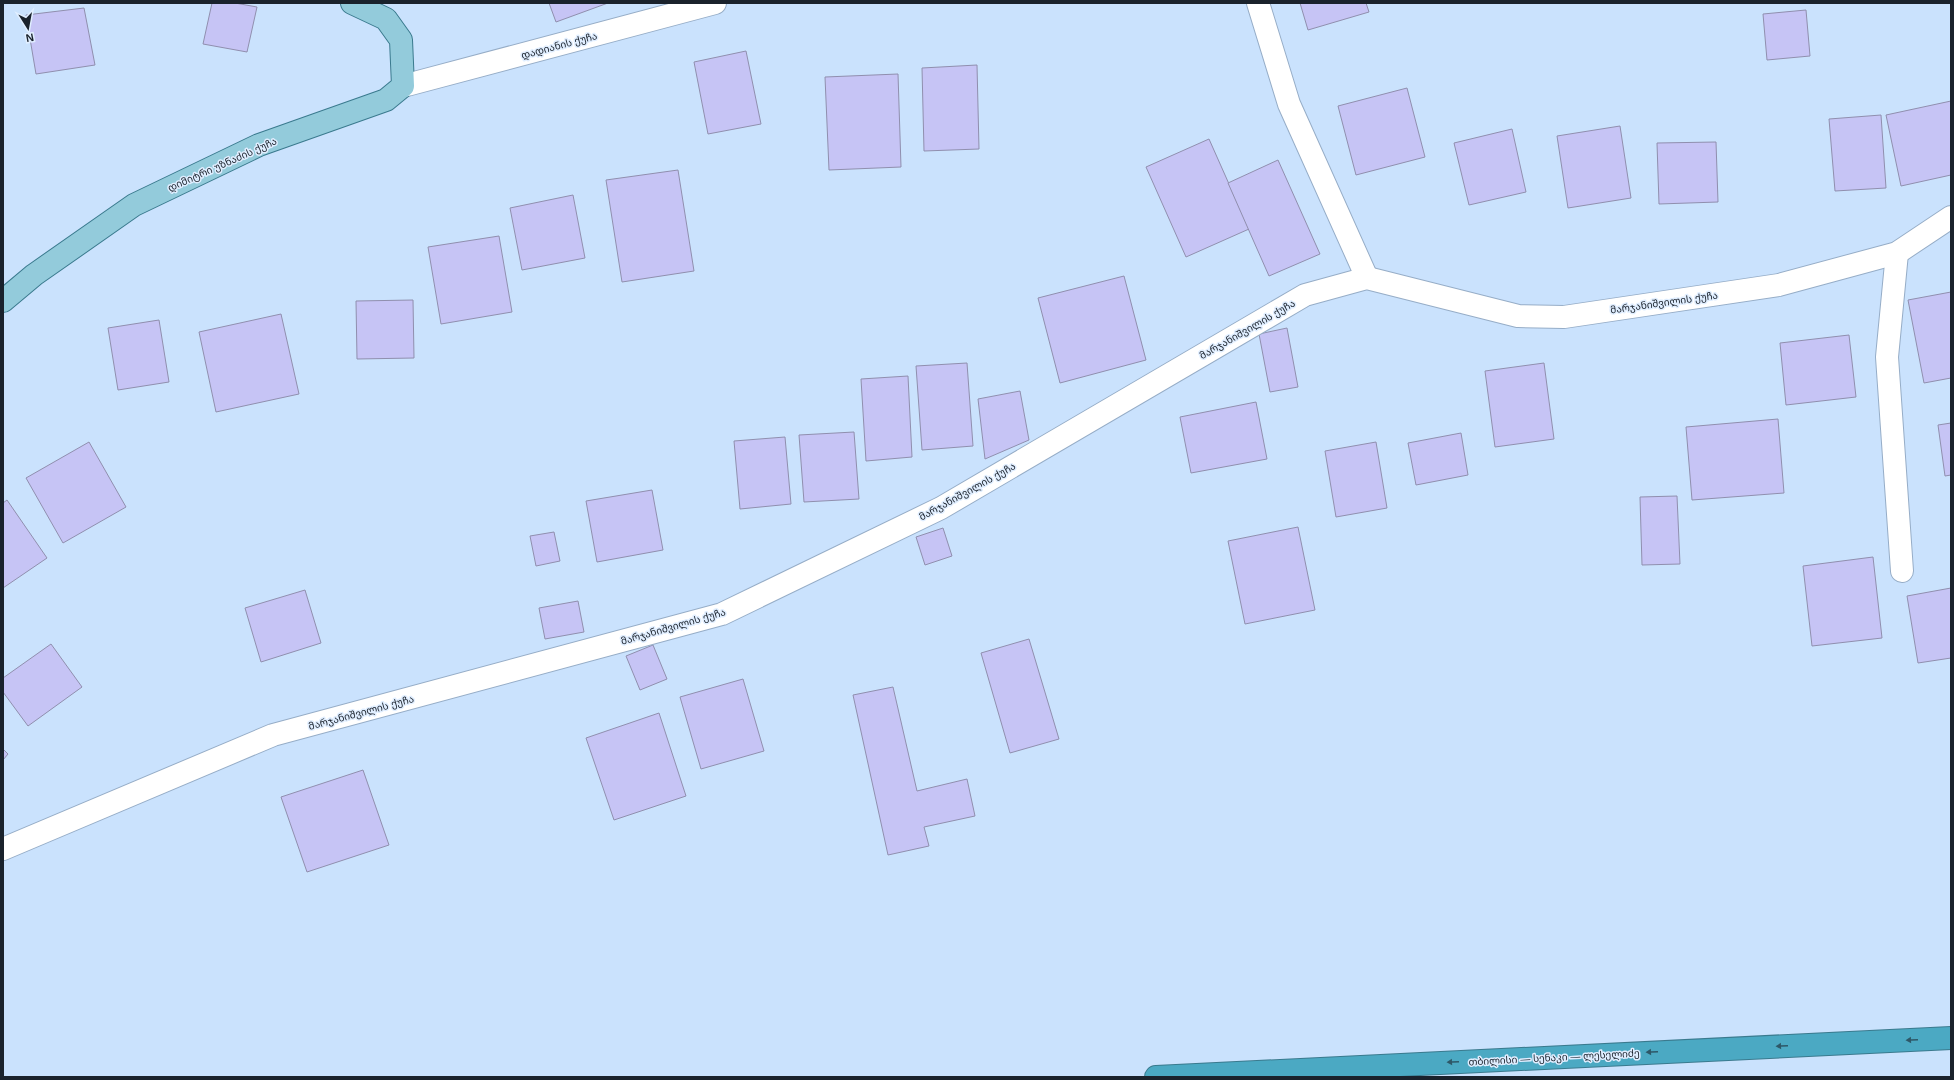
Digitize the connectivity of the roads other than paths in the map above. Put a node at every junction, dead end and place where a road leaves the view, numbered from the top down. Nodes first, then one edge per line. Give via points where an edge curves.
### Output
1 (352, 3) edge
2 (715, 3) edge
3 (1258, 3) edge
4 (403, 86) junction
5 (1951, 217) edge
6 (1897, 253) junction
7 (1367, 278) junction
8 (3, 301) edge
9 (1902, 571) dead end
10 (3, 849) edge
11 (1951, 1038) edge
12 (1156, 1077) edge

1 - 4 main road via 386,19 401,40
2 - 4 street, დადიანის ქუჩა
3 - 7 street via 1289,104
4 - 8 main road, დიმიტრი უზნაძის ქუჩა via 386,100 259,145 134,205 34,275
5 - 6 street, მარჯანიშვილის ქუჩა
6 - 7 street, მარჯანიშვილის ქუჩა via 1779,285 1564,317 1518,316
6 - 9 street via 1887,357
7 - 10 street, მარჯანიშვილის ქუჩა via 1305,295 941,508 722,614 273,735
11 -> 12 highway, თბილისი — სენაკი — ლესელიძე

